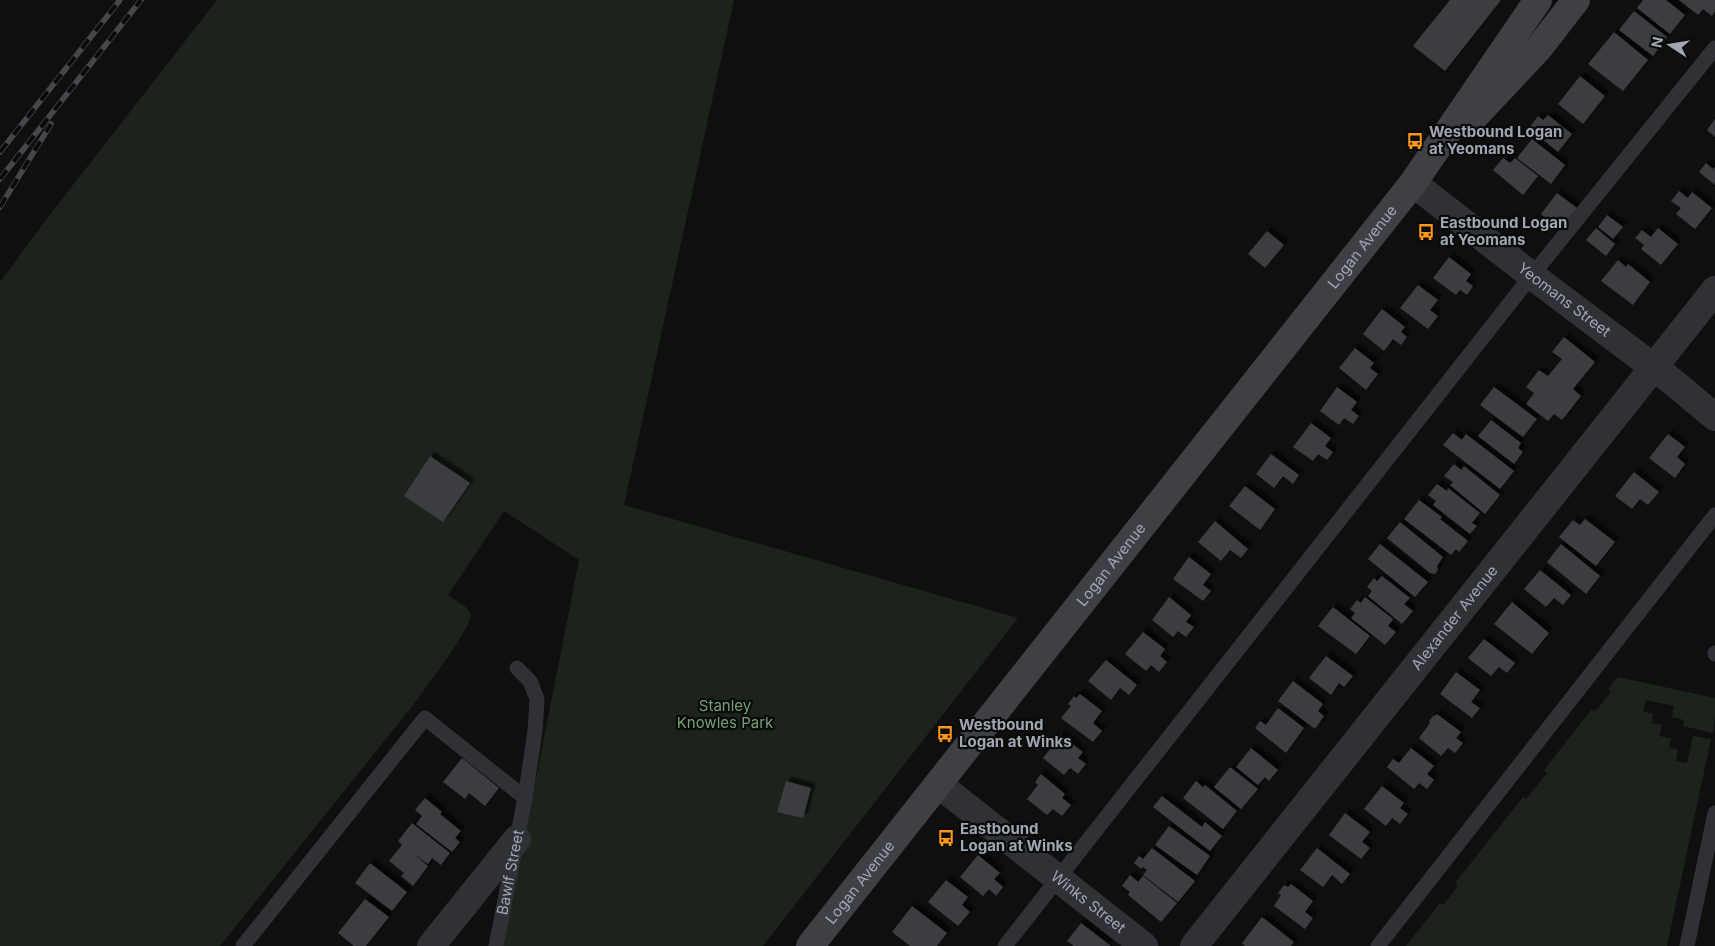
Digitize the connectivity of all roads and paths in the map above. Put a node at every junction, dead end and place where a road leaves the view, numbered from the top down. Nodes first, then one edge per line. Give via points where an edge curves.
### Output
1 (1538, 0) edge
2 (1576, 0) edge
3 (1715, 48) edge
4 (1413, 183) junction
5 (1531, 275) junction
6 (1715, 290) edge
7 (1654, 367) junction
8 (1715, 417) edge
9 (1715, 515) edge
10 (517, 668) dead end
11 (938, 784) junction
12 (525, 798) junction
13 (1715, 813) edge
14 (517, 839) junction
15 (1058, 879) junction
16 (243, 946) edge
17 (431, 946) edge
18 (496, 946) edge
19 (810, 946) edge
20 (1005, 946) edge
21 (1144, 946) edge
22 (1194, 946) edge
23 (1378, 946) edge
24 (1687, 946) edge

1 - 4 main road, Logan Avenue
2 - 4 main road, Logan Avenue via 1539,48
3 - 5 lane
4 - 5 street, Yeomans Street
4 - 11 main road, Logan Avenue
5 - 7 street, Yeomans Street
5 - 15 lane
6 - 7 street, Alexander Avenue
7 - 8 street, Yeomans Street
7 - 22 street, Alexander Avenue
9 - 23 lane
10 - 12 lane, Bawlf Street via 530,681 537,699
11 - 15 street, Winks Street
11 - 19 main road, Logan Avenue
12 - 14 lane, Bawlf Street
12 - 16 lane via 426,718
13 - 24 lane
14 - 17 street
14 - 18 lane, Bawlf Street
15 - 20 lane
15 - 21 street, Winks Street

